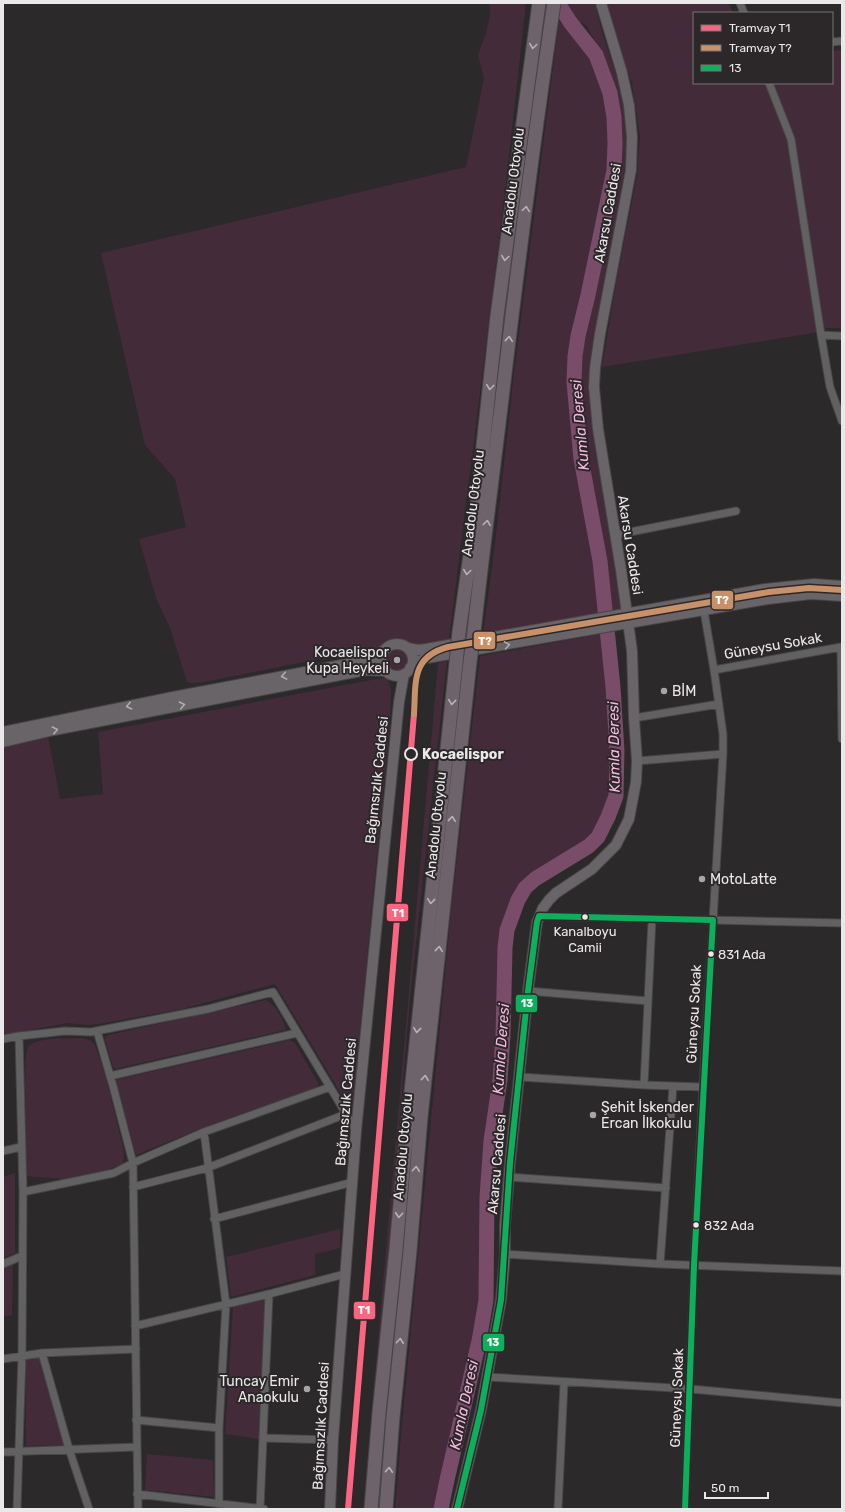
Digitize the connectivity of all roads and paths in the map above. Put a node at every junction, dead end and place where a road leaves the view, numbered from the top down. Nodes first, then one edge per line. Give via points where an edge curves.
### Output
1 (554, 3) edge
2 (601, 3) edge
3 (538, 5) edge
4 (769, 84) edge
5 (821, 336) junction
6 (842, 336) edge
7 (842, 420) edge
8 (736, 511) dead end
9 (615, 535) junction
10 (842, 586) edge
11 (842, 596) edge
12 (704, 611) junction
13 (628, 618) junction
14 (553, 632) junction
15 (841, 644) edge
16 (408, 648) junction
17 (384, 650) junction
18 (714, 670) junction
19 (407, 671) junction
20 (388, 672) junction
21 (399, 699) junction
22 (719, 704) junction
23 (634, 718) junction
24 (35, 730) junction
25 (3, 732) edge
26 (842, 739) edge
27 (3, 742) edge
28 (723, 754) junction
29 (637, 761) junction
30 (539, 916) junction
31 (652, 919) junction
32 (713, 920) junction
33 (842, 923) edge
34 (528, 991) junction
35 (648, 1001) junction
36 (97, 1031) junction
37 (297, 1033) junction
38 (19, 1036) junction
39 (3, 1039) edge
40 (110, 1076) junction
41 (520, 1077) junction
42 (644, 1085) junction
43 (673, 1086) junction
44 (330, 1087) junction
45 (703, 1087) junction
46 (346, 1114) junction
47 (356, 1131) junction
48 (204, 1132) junction
49 (21, 1147) junction
50 (3, 1151) edge
51 (133, 1163) junction
52 (208, 1168) junction
53 (508, 1177) junction
54 (353, 1182) junction
55 (133, 1187) junction
56 (666, 1188) junction
57 (23, 1192) junction
58 (214, 1219) junction
59 (505, 1254) junction
60 (22, 1256) junction
61 (3, 1264) edge
62 (660, 1264) junction
63 (694, 1265) junction
64 (842, 1271) edge
65 (345, 1274) junction
66 (269, 1294) junction
67 (226, 1304) junction
68 (135, 1326) junction
69 (136, 1349) junction
70 (42, 1352) junction
71 (22, 1355) junction
72 (3, 1359) edge
73 (487, 1377) junction
74 (564, 1383) junction
75 (691, 1389) junction
76 (842, 1403) edge
77 (136, 1420) junction
78 (220, 1428) junction
79 (263, 1438) junction
80 (333, 1440) junction
81 (136, 1447) junction
82 (69, 1449) junction
83 (3, 1452) edge
84 (20, 1452) junction
85 (138, 1494) junction
86 (219, 1504) junction
87 (243, 1508) edge
88 (17, 1509) edge
89 (89, 1509) edge
90 (138, 1509) edge
91 (260, 1509) edge
92 (265, 1509) edge
93 (330, 1509) edge
94 (371, 1509) edge
95 (386, 1509) edge
96 (457, 1509) edge
97 (558, 1509) edge
98 (685, 1509) edge

95 -> 1 highway, Anadolu Otoyolu, bridge via 421,1117 470,662 511,316
2 - 9 main road, Akarsu Caddesi via 622,73 632,137 630,170 600,334 594,386 598,429
3 -> 94 highway, Anadolu Otoyolu, bridge via 459,632 404,1158
4 - 5 street via 791,139
5 - 6 street
5 - 7 street via 830,387
8 - 9 street
9 - 13 main road, Akarsu Caddesi
10 - 13 main road via 814,584 765,589
11 - 12 main road via 811,594
12 - 13 main road
12 - 18 street
13 - 14 main road
13 - 23 main road, Akarsu Caddesi via 632,651
14 - 16 main road via 418,650
19 -> 14 main road via 417,662 427,658
15 - 18 street, Güneysu Sokak
15 - 26 street, Güneysu Sokak
16 - 17 main road via 397,644
16 - 19 main road via 413,660
17 - 20 main road via 381,660
17 -> 24 main road via 364,662 173,697
18 - 22 street, Güneysu Sokak
19 - 20 main road via 399,675
19 - 21 main road
20 - 21 main road via 395,682
24 -> 20 main road via 366,670
21 - 47 main road, Bağımsızlık Caddesi
22 - 23 street
22 - 28 street, Güneysu Sokak via 724,734
23 - 29 main road, Akarsu Caddesi
24 - 25 main road
24 - 27 main road
28 - 29 street
28 - 32 street, Güneysu Sokak
29 - 30 main road, Akarsu Caddesi via 629,819 616,845 592,869 552,896
30 - 31 street
30 - 34 main road, Akarsu Caddesi
31 - 32 street
31 - 35 street
32 - 33 street
32 - 45 street, Güneysu Sokak
34 - 35 street
34 - 41 main road, Akarsu Caddesi
35 - 42 street
36 - 37 street via 208,1009 273,992
36 - 38 street via 65,1031
36 - 40 street
37 - 40 street
37 - 44 street
38 - 39 street
38 - 49 street
40 - 51 street
41 - 42 street
41 - 53 main road, Akarsu Caddesi
42 - 43 street
43 - 45 street
43 - 56 street
44 - 46 street
44 - 48 street
45 - 63 street, Güneysu Sokak
46 - 47 street
46 - 52 street
47 - 54 main road, Bağımsızlık Caddesi
48 - 51 street
48 - 52 street
49 - 50 street
49 - 57 street
51 - 55 street
51 - 57 street via 114,1173
52 - 55 street
52 - 58 street
53 - 56 street
53 - 59 main road, Akarsu Caddesi
54 - 58 street
54 - 65 main road, Bağımsızlık Caddesi
55 - 68 street
56 - 62 street
57 - 60 street
58 - 67 street
59 - 62 street
59 - 73 main road, Akarsu Caddesi via 501,1300
60 - 61 street
60 - 71 street
62 - 63 street
63 - 64 street
63 - 75 street, Güneysu Sokak
65 - 66 street
65 - 80 main road, Bağımsızlık Caddesi
66 - 67 street
66 - 79 street
67 - 68 street
67 - 78 street
68 - 69 street
69 - 70 street
69 - 77 street
70 - 71 street
70 - 82 street
71 - 72 street
71 - 84 street
73 - 74 street
73 - 96 main road, Akarsu Caddesi
74 - 75 street
74 - 97 street
75 - 76 street
75 - 98 street, Güneysu Sokak
77 - 78 street
77 - 81 street
78 - 86 street
79 - 80 street
79 - 91 street
80 - 93 main road, Bağımsızlık Caddesi
81 - 82 street
81 - 85 street
82 - 84 street
82 - 89 street
83 - 84 street
84 - 88 street
85 - 86 street
85 - 90 street
86 - 87 street
87 - 91 street
91 - 92 street

